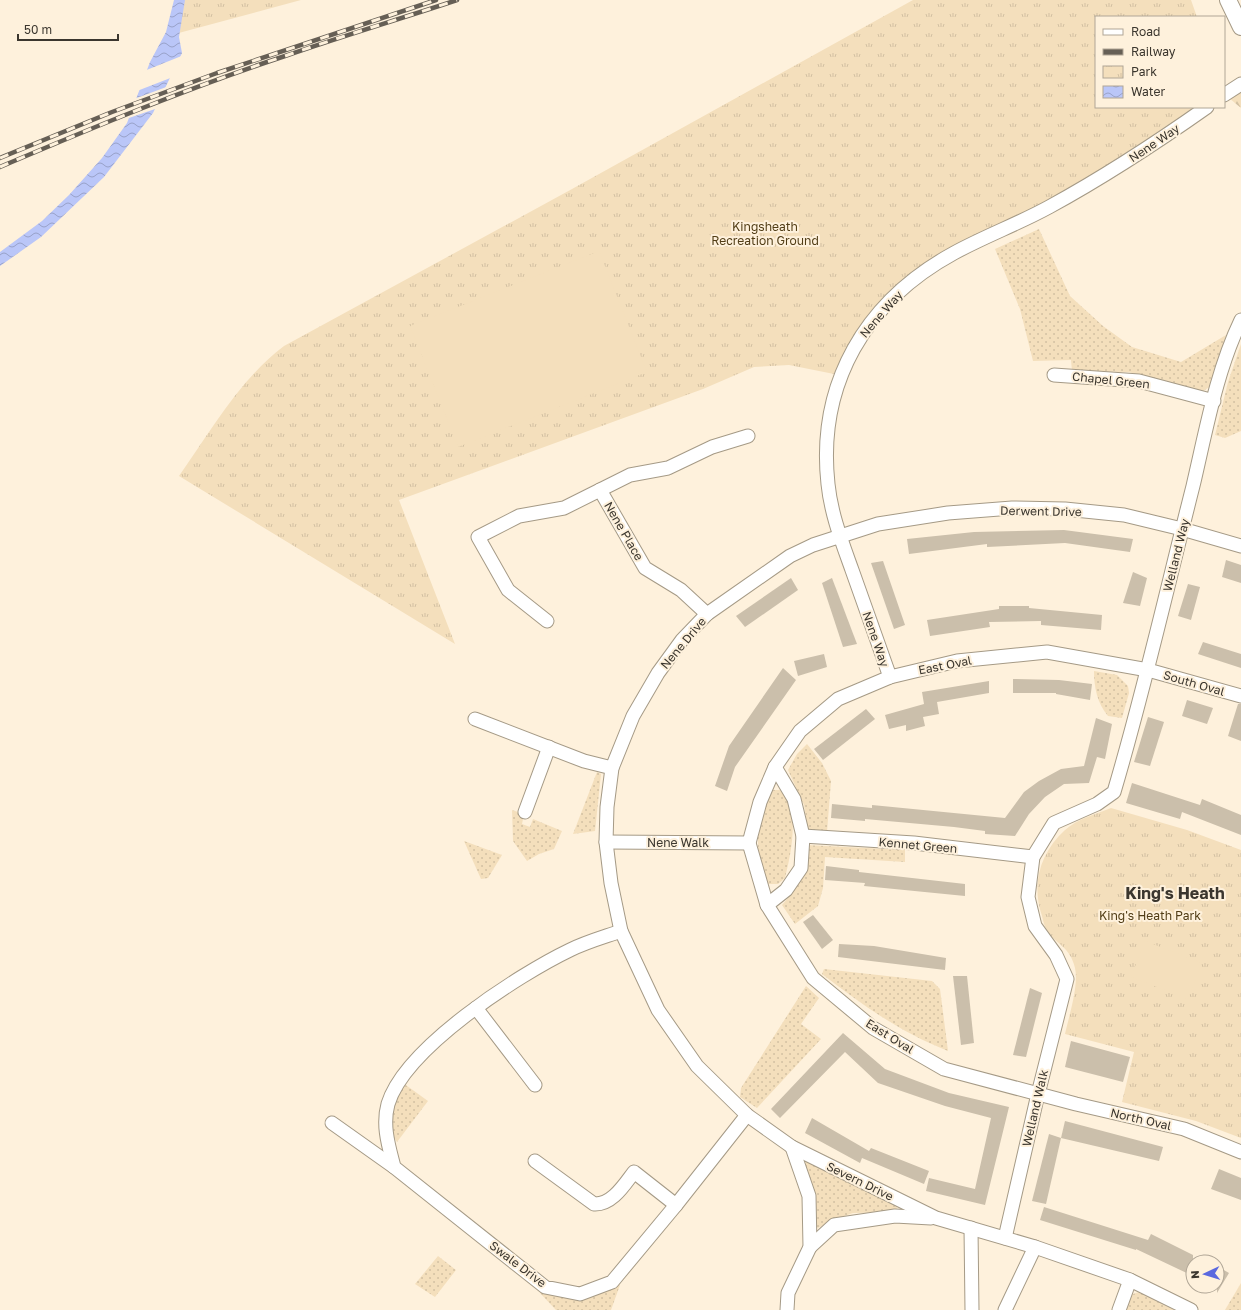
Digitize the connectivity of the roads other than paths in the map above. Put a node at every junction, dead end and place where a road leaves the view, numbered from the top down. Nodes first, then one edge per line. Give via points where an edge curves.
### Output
1 (1228, 0) edge
2 (1241, 27) edge
3 (1241, 84) edge
4 (1225, 94) edge
5 (1206, 108) edge
6 (1241, 320) edge
7 (1054, 375) dead end
8 (1214, 400) junction
9 (748, 436) dead end
10 (600, 490) junction
11 (1182, 529) junction
12 (840, 536) junction
13 (1241, 546) edge
14 (707, 614) junction
15 (547, 620) dead end
16 (1148, 670) junction
17 (890, 677) junction
18 (1241, 696) edge
19 (475, 719) dead end
20 (549, 747) junction
21 (775, 767) junction
22 (612, 768) junction
23 (525, 812) dead end
24 (803, 836) junction
25 (606, 842) junction
26 (750, 843) junction
27 (1033, 857) junction
28 (767, 905) junction
29 (621, 931) junction
30 (476, 1008) junction
31 (535, 1085) dead end
32 (1038, 1094) junction
33 (747, 1114) junction
34 (332, 1123) dead end
35 (792, 1147) junction
36 (1241, 1152) edge
37 (535, 1161) dead end
38 (394, 1167) junction
39 (676, 1205) junction
40 (936, 1218) junction
41 (971, 1228) junction
42 (1005, 1238) junction
43 (810, 1247) junction
44 (1035, 1247) junction
45 (1130, 1280) junction
46 (787, 1310) edge
47 (972, 1310) edge
48 (1004, 1310) edge
49 (1119, 1310) edge
50 (1191, 1310) edge

1 - 2 street
3 - 4 street
5 - 12 street, Nene Way via 1092,183 1038,213 953,254 920,274 898,293 870,324 840,375 827,431 828,485
6 - 8 street, Welland Way via 1232,340
7 - 8 street, Chapel Green via 1139,381
8 - 11 street, Welland Way
9 - 10 street, Nene Place via 712,447 668,468 630,475
10 - 14 street, Nene Place via 645,568 681,590
10 - 15 street, Nene Place via 564,508 519,516 478,537 508,590
11 - 12 street, Derwent Drive via 1124,516 1065,509 1012,508 916,517 878,524
11 - 13 street, Derwent Drive
11 - 16 street, Welland Way
12 - 14 street, Nene Drive via 790,556
12 - 17 street, Nene Way
14 - 22 street, Nene Drive via 682,640 658,673 633,716
16 - 17 street, East Oval via 1047,652 957,661
16 - 18 street, South Oval
16 - 27 street, Welland Way via 1114,792 1097,804 1054,823
17 - 21 street, East Oval via 838,699 800,731
19 - 20 street
20 - 22 street via 584,761
20 - 23 street
21 - 24 street via 794,799
21 - 26 street, East Oval via 760,802
22 - 25 street, Nene Drive
24 - 27 street, Kennet Green via 914,843
24 - 28 street via 800,868 786,890
25 - 26 street, Nene Walk
25 - 29 street, Nene Drive
26 - 28 street, East Oval
27 - 32 street, Welland Walk via 1028,897 1035,926 1056,955 1067,979
28 - 32 street, East Oval via 813,978 873,1028 944,1069
29 - 30 street via 571,950 514,981
29 - 33 street, Severn Drive via 658,1010 697,1066
30 - 31 street
30 - 38 street via 442,1036 397,1084 388,1105 386,1121 386,1137
32 - 36 street, North Oval via 1184,1129
32 - 42 street, Welland Walk
33 - 35 street, Severn Drive
33 - 39 street, Swale Drive
34 - 38 street, Swale Drive
35 - 40 street, Severn Drive
35 - 43 street via 808,1196
37 - 39 street via 594,1204 608,1201 634,1172
38 - 39 street, Swale Drive via 545,1287 580,1294 612,1282
40 - 41 street, Severn Drive
40 - 43 street via 895,1216 834,1225
41 - 42 street, Severn Drive
41 - 47 street
42 - 44 street, Severn Drive
43 - 46 street via 788,1293
44 - 45 street, Severn Drive
44 - 48 street
45 - 49 street
45 - 50 street, Severn Drive

